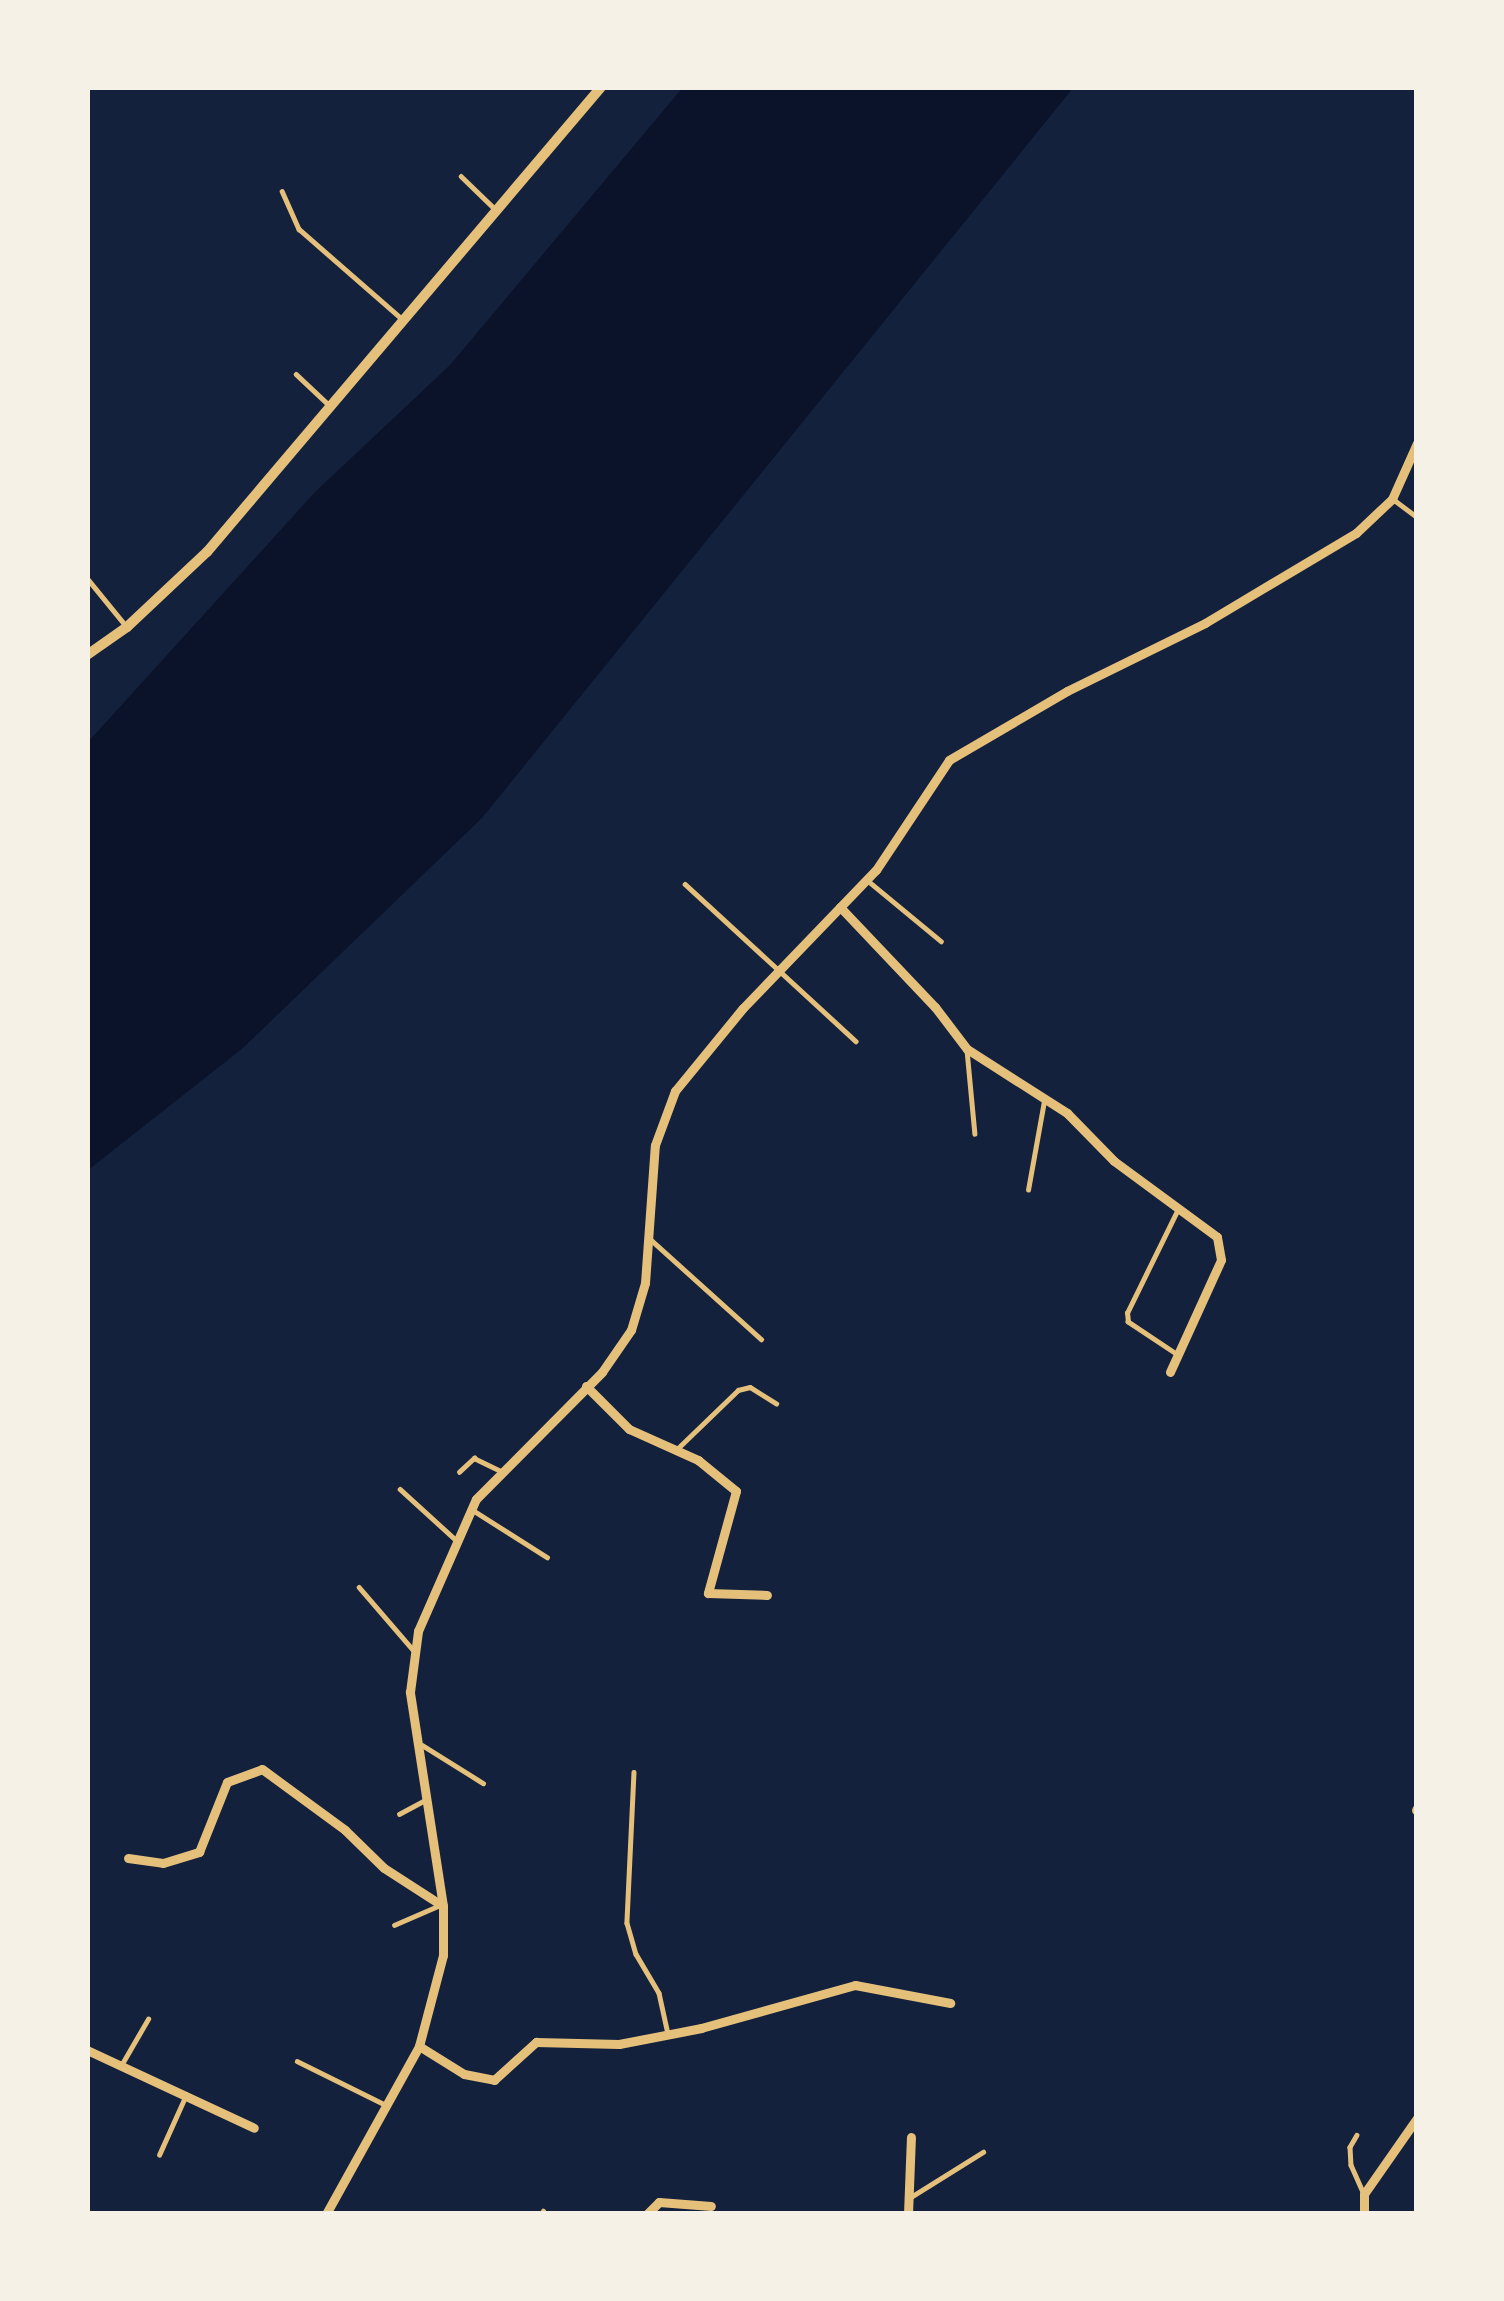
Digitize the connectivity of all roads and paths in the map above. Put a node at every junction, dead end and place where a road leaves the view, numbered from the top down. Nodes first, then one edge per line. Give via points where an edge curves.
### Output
1 (601, 87) edge
2 (461, 176) dead end
3 (282, 191) dead end
4 (497, 211) junction
5 (405, 321) junction
6 (296, 374) dead end
7 (332, 408) junction
8 (1417, 443) edge
9 (1393, 499) junction
10 (1417, 517) edge
11 (87, 578) edge
12 (128, 627) junction
13 (87, 656) edge
14 (867, 880) junction
15 (685, 884) dead end
16 (840, 908) junction
17 (941, 941) dead end
18 (781, 970) junction
19 (856, 1041) dead end
20 (967, 1049) junction
21 (1044, 1099) junction
22 (975, 1134) dead end
23 (1028, 1190) dead end
24 (1179, 1206) junction
25 (645, 1234) junction
26 (760, 1339) dead end
27 (1175, 1354) junction
28 (1170, 1372) dead end
29 (586, 1386) junction
30 (776, 1402) dead end
31 (674, 1452) junction
32 (459, 1472) dead end
33 (501, 1472) junction
34 (400, 1489) dead end
35 (472, 1508) junction
36 (455, 1539) junction
37 (547, 1557) dead end
38 (359, 1587) dead end
39 (767, 1595) dead end
40 (414, 1651) junction
41 (417, 1742) junction
42 (634, 1772) dead end
43 (483, 1783) dead end
44 (428, 1798) junction
45 (399, 1814) dead end
46 (128, 1858) dead end
47 (440, 1906) junction
48 (394, 1925) dead end
49 (950, 2003) dead end
50 (148, 2019) dead end
51 (668, 2034) junction
52 (419, 2046) junction
53 (87, 2050) edge
54 (296, 2061) dead end
55 (122, 2064) junction
56 (186, 2095) junction
57 (390, 2107) junction
58 (1417, 2118) edge
59 (254, 2128) dead end
60 (1358, 2134) dead end
61 (911, 2137) dead end
62 (983, 2152) dead end
63 (159, 2156) dead end
64 (1364, 2194) junction
65 (910, 2197) junction
66 (711, 2206) dead end
67 (326, 2214) edge
68 (647, 2214) edge
69 (908, 2214) edge
70 (1364, 2214) edge

1 - 4 street
2 - 4 lane
3 - 5 lane via 299,229
4 - 5 street
5 - 7 street
6 - 7 lane
7 - 12 street via 207,552
8 - 9 street
9 - 10 lane
9 - 14 street via 1356,533 1204,623 949,760
11 - 12 lane
12 - 13 street
14 - 16 street
14 - 17 lane
15 - 18 lane
16 - 18 street
16 - 20 street
18 - 19 lane
18 - 25 street via 675,1090 655,1145
20 - 21 street
20 - 22 lane
21 - 23 lane
21 - 24 street
24 - 27 street via 1222,1250
24 - 27 lane via 1127,1312 1128,1322
25 - 26 lane
25 - 29 street via 645,1283 631,1330
27 - 28 street
29 - 31 street via 629,1429
29 - 33 street
30 - 31 lane via 750,1387 738,1390
31 - 39 street via 736,1491 709,1593
32 - 33 lane via 474,1457
33 - 35 street
34 - 36 lane
35 - 36 street
35 - 37 lane
36 - 40 street
38 - 40 lane
40 - 41 street
41 - 43 lane
41 - 44 street
42 - 51 lane via 627,1923
44 - 45 lane
44 - 47 street
46 - 47 street via 163,1863 200,1852 227,1782 262,1769
47 - 48 lane
47 - 52 street via 443,1955
49 - 51 street via 855,1985
50 - 55 lane
51 - 52 street via 619,2044 536,2042 494,2080 464,2074
52 - 57 street
53 - 55 street
54 - 57 lane
55 - 56 street
56 - 59 street
56 - 63 lane
57 - 67 street
58 - 64 street
60 - 64 lane via 1351,2164
61 - 65 street
62 - 65 lane
64 - 70 street
65 - 69 street
66 - 68 street via 658,2202

